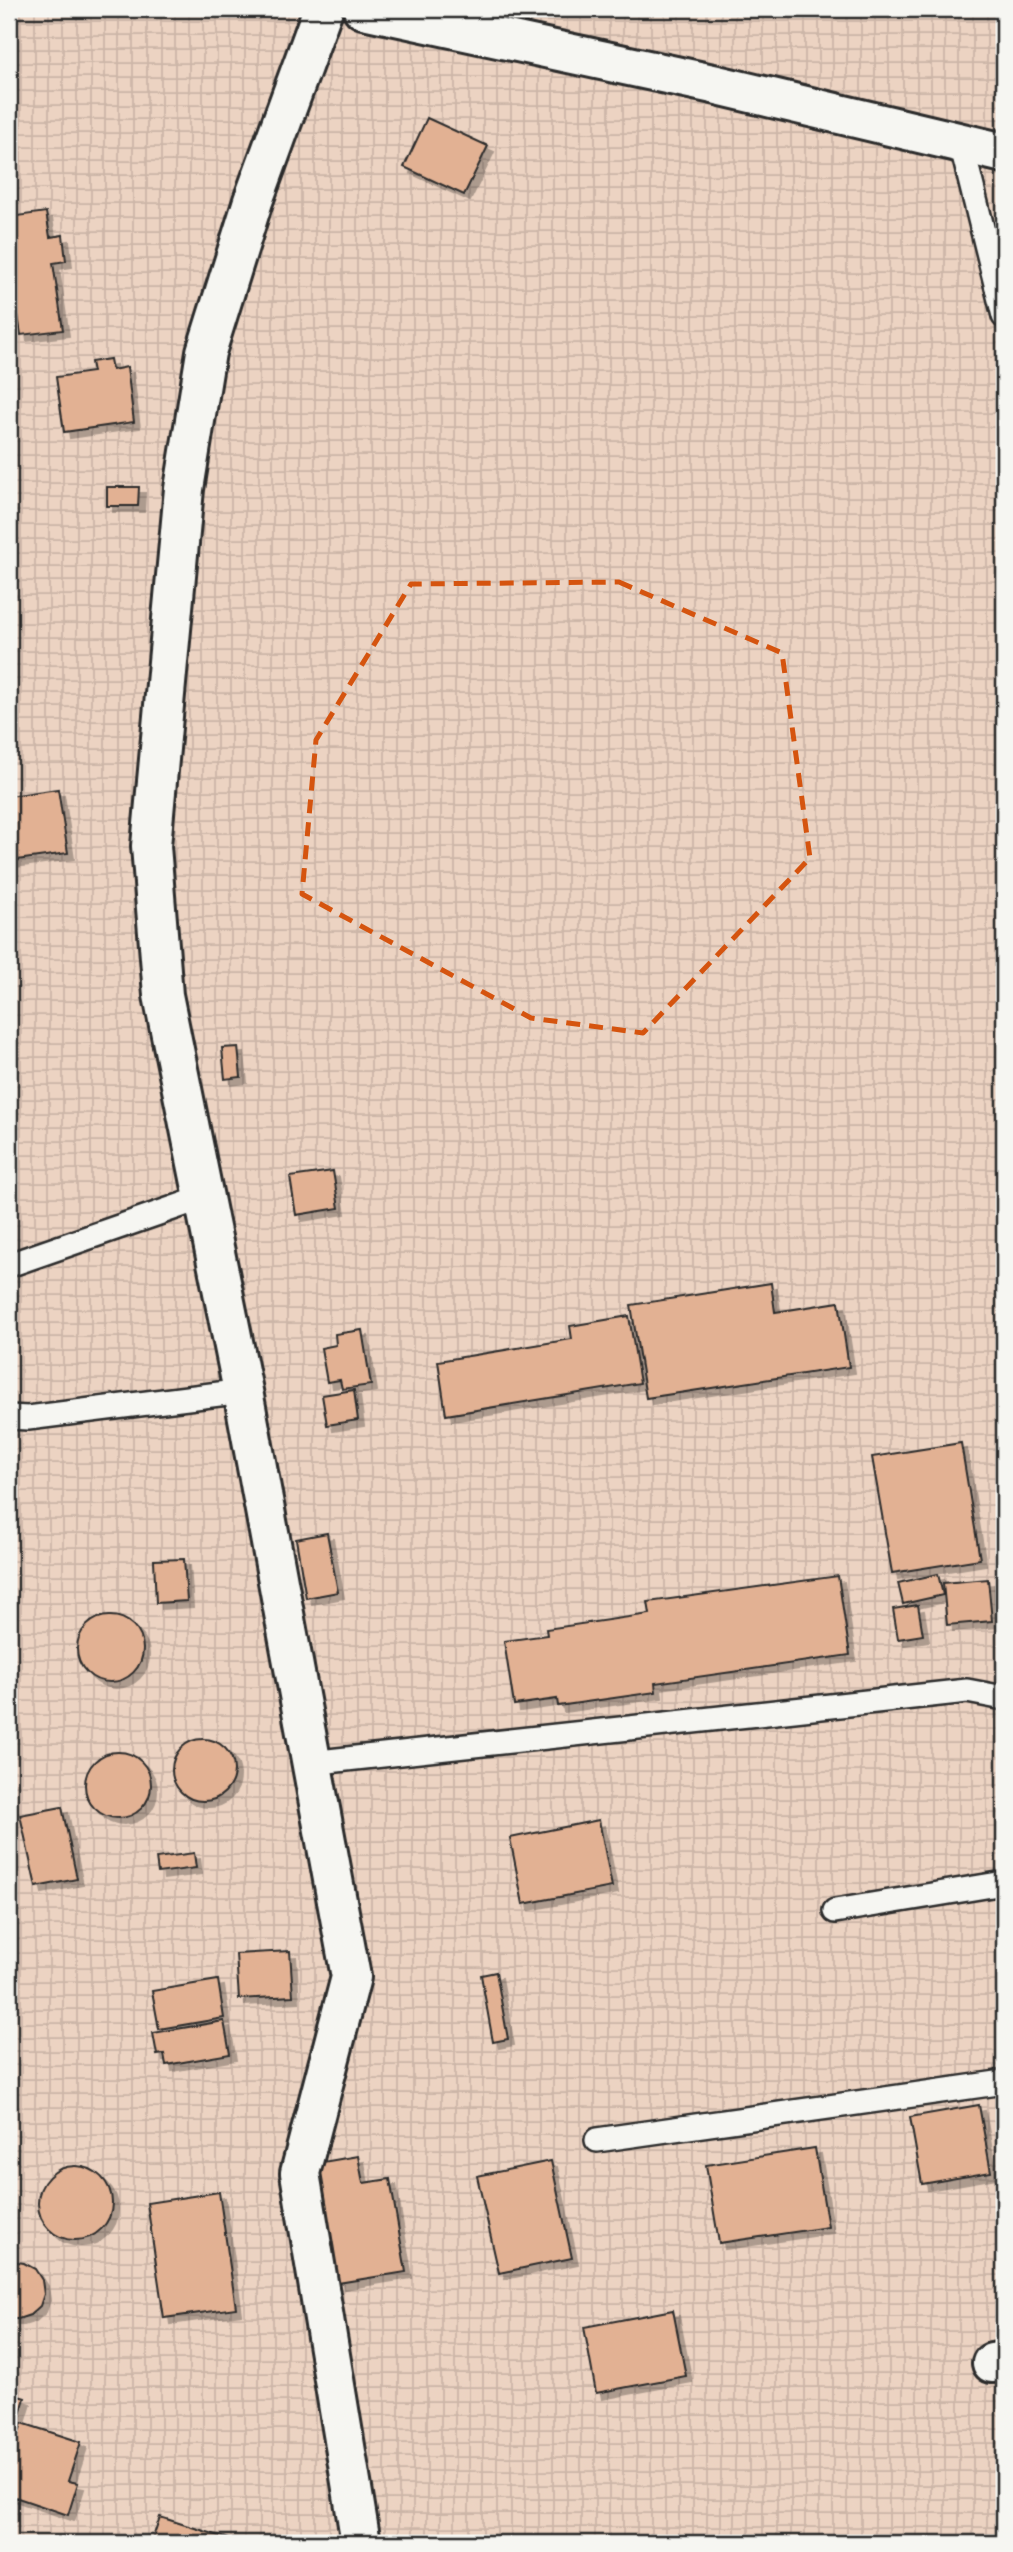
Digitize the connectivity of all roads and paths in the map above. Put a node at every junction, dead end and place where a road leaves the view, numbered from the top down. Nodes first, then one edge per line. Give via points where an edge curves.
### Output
1 (323, 9) edge
2 (363, 9) edge
3 (961, 143) junction
4 (1004, 153) edge
5 (1004, 316) edge
6 (205, 1197) junction
7 (9, 1265) edge
8 (243, 1391) junction
9 (9, 1417) edge
10 (1004, 1698) edge
11 (310, 1763) junction
12 (1004, 1883) edge
13 (835, 1911) dead end
14 (1004, 2082) edge
15 (597, 2140) dead end
16 (361, 2543) edge

1 - 6 street via 253,201 206,352 184,489 151,846 163,995
2 - 3 street
3 - 4 street
3 - 5 lane
6 - 7 lane
6 - 8 street
8 - 9 lane
8 - 11 street
10 - 11 lane via 967,1691
11 - 16 street via 351,1976 300,2174
12 - 13 lane
14 - 15 lane

